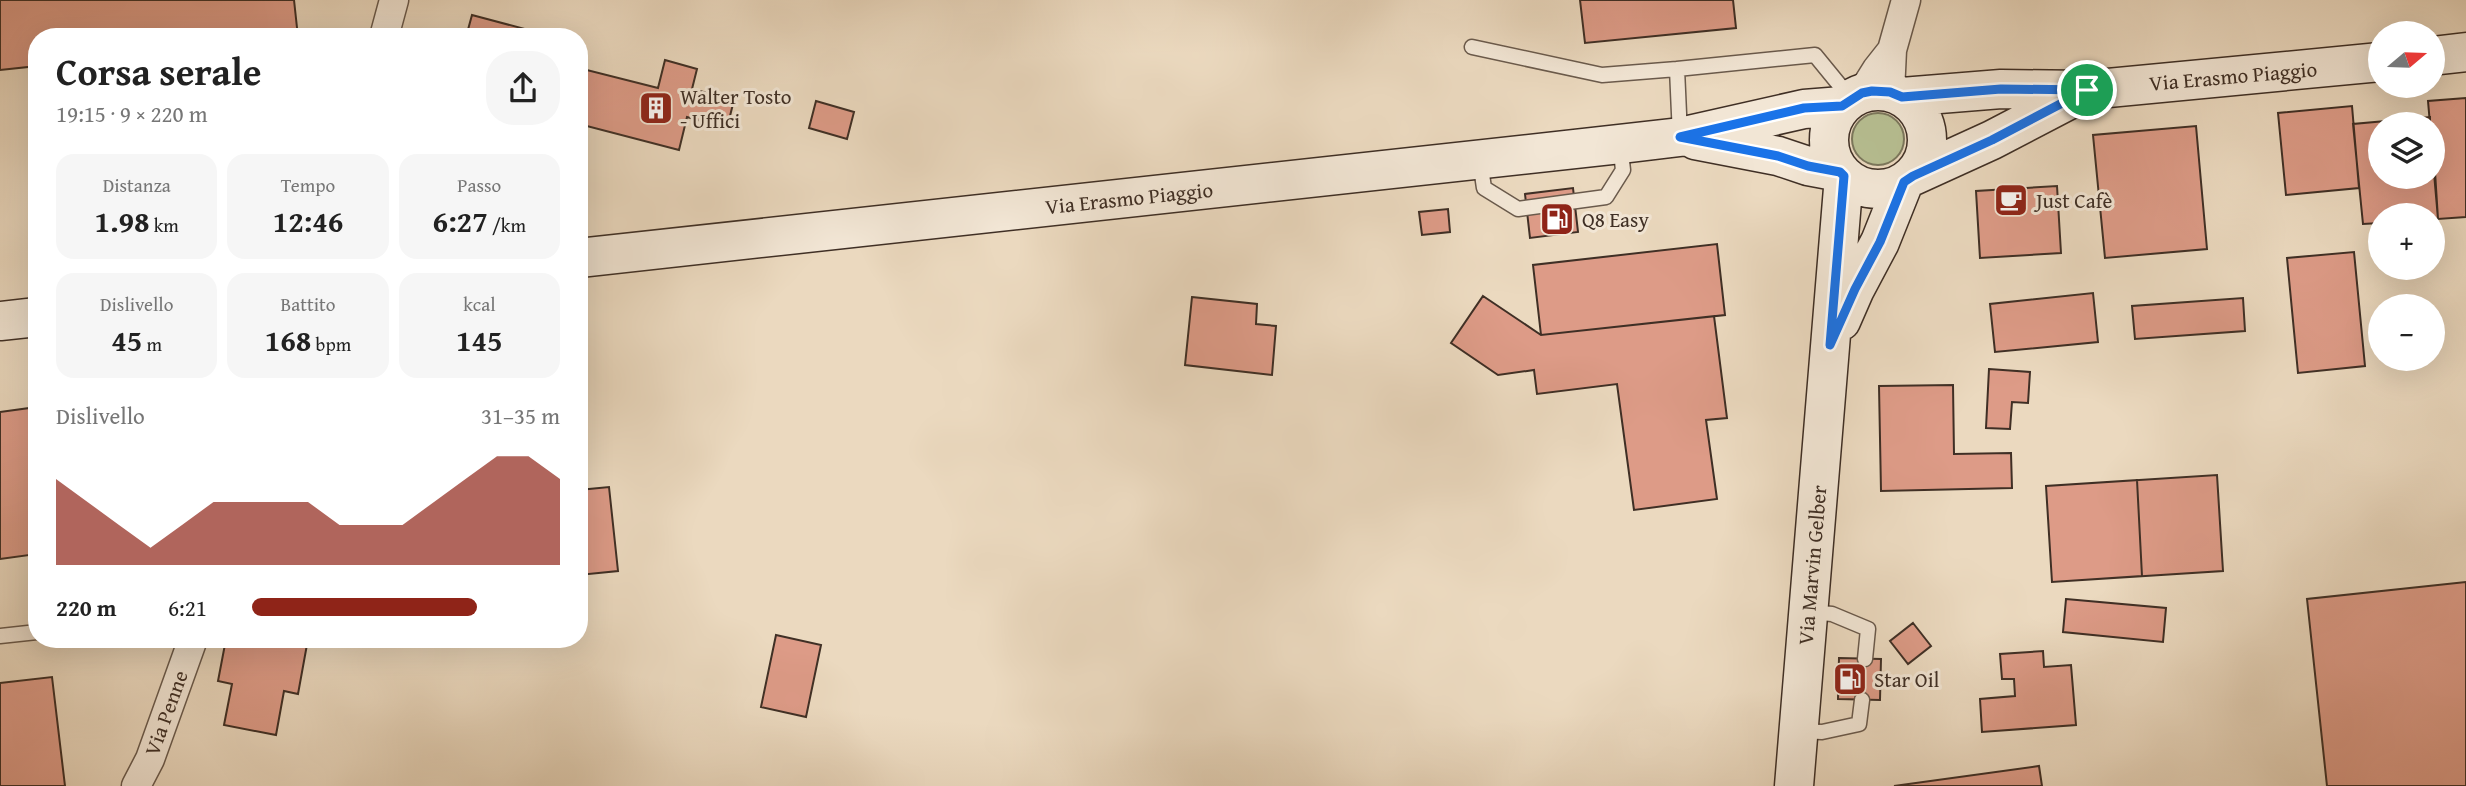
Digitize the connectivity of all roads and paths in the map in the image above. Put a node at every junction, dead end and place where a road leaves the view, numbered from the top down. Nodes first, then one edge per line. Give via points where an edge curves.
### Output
1 (394, 0) edge
2 (1906, 0) edge
3 (386, 28) edge
4 (1472, 47) dead end
5 (2466, 52) edge
6 (2445, 54) edge
7 (2368, 63) edge
8 (1677, 69) junction
9 (2087, 90) junction
10 (1870, 97) junction
11 (1680, 137) junction
12 (1620, 144) junction
13 (1479, 159) junction
14 (1842, 174) junction
15 (1909, 179) junction
16 (588, 257) edge
17 (28, 318) edge
18 (0, 321) edge
19 (1830, 345) junction
20 (1808, 612) junction
21 (28, 633) edge
22 (0, 636) edge
23 (190, 648) edge
24 (1865, 659) dead end
25 (1862, 700) dead end
26 (1799, 731) junction
27 (136, 786) edge
28 (1794, 786) edge

1 - 3 street
2 - 10 street via 1892,50
4 - 8 lane via 1602,75
5 - 6 street
7 - 9 street, Via Erasmo Piaggio
8 - 10 lane via 1815,55
8 - 11 lane
9 - 10 street, Via Erasmo Piaggio via 2001,89
9 - 15 street, Via Erasmo Piaggio
10 - 11 street, Via Erasmo Piaggio
10 - 14 street via 1834,118 1829,131 1833,159
10 - 15 street via 1913,105 1921,115 1926,154
11 - 12 street, Via Erasmo Piaggio
11 - 14 street, Via Erasmo Piaggio
12 - 13 street, Via Erasmo Piaggio
12 - 13 lane via 1623,170 1606,197 1518,209 1483,188
13 - 16 street, Via Erasmo Piaggio
14 - 15 street via 1873,190
14 - 19 street, Via Marvin Gelber
15 - 19 street, Via Marvin Gelber
17 - 18 street
19 - 20 street, Via Marvin Gelber
20 - 24 lane via 1832,614 1868,629
20 - 26 street, Via Marvin Gelber
21 - 22 lane
23 - 27 street, Via Penne
25 - 26 lane via 1859,724 1822,732
26 - 28 street, Via Marvin Gelber

